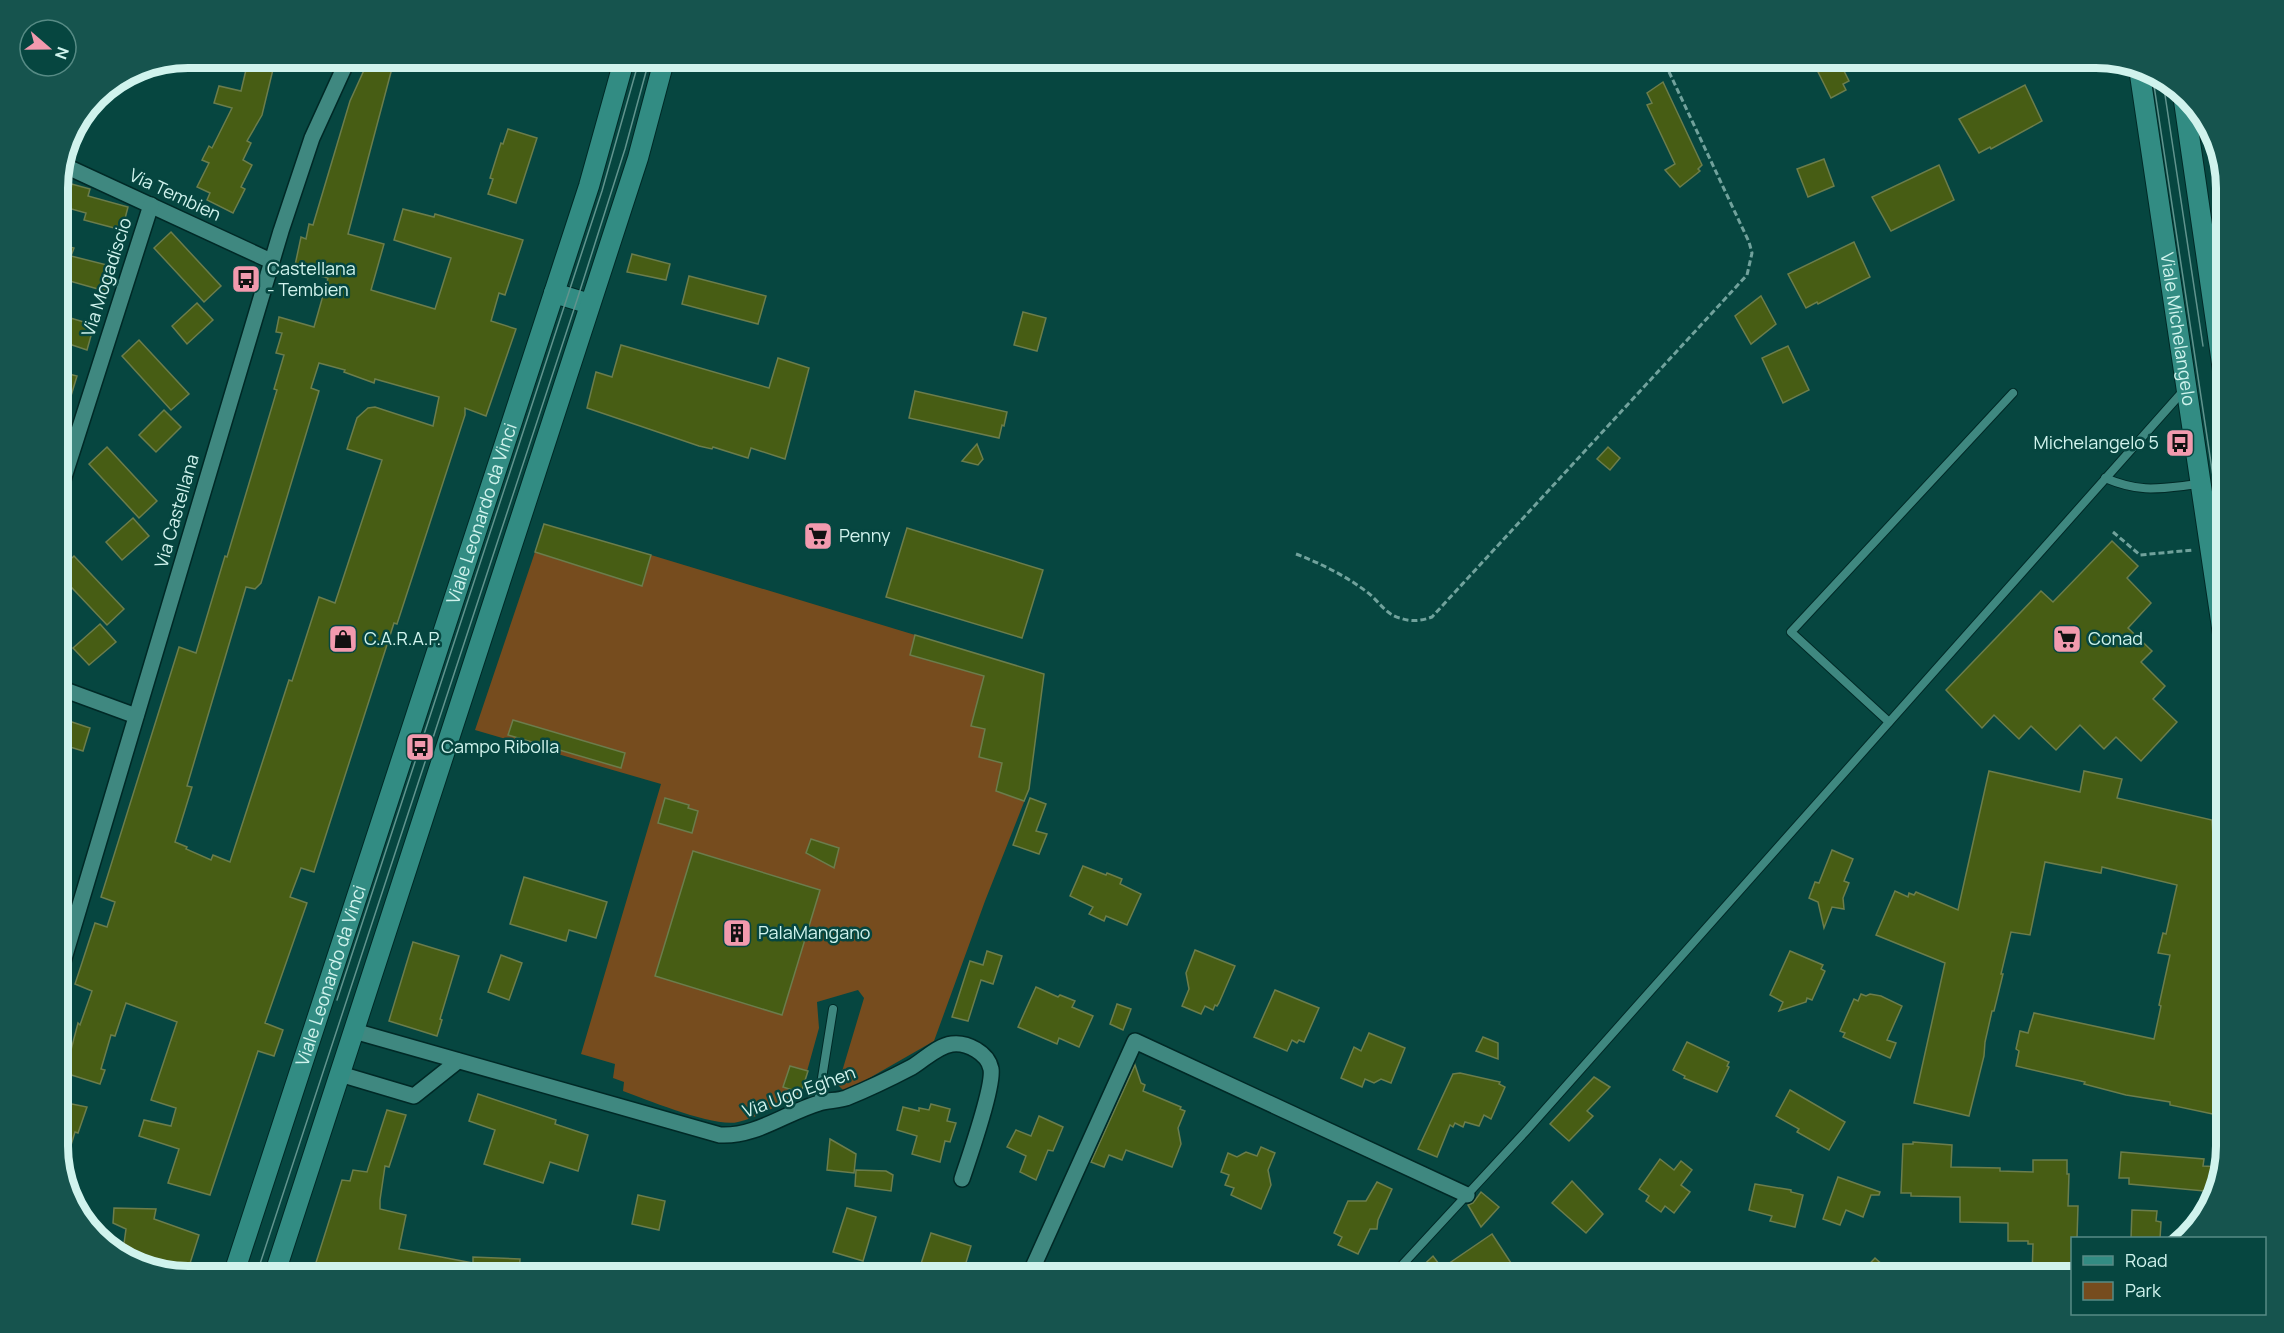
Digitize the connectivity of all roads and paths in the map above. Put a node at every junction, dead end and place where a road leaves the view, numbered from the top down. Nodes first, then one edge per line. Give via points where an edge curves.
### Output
1 (344, 68) edge
2 (622, 68) edge
3 (662, 68) edge
4 (1667, 68) edge
5 (2140, 76) edge
6 (2185, 106) edge
7 (70, 168) edge
8 (151, 205) junction
9 (271, 261) junction
10 (554, 293) junction
11 (590, 304) junction
12 (2216, 311) edge
13 (2186, 388) junction
14 (2013, 393) dead end
15 (68, 465) edge
16 (2105, 478) junction
17 (2200, 484) junction
18 (2113, 532) dead end
19 (2210, 549) junction
20 (1296, 554) dead end
21 (2216, 591) edge
22 (68, 691) edge
23 (136, 716) junction
24 (1889, 722) junction
25 (68, 945) edge
26 (833, 1009) dead end
27 (354, 1031) junction
28 (458, 1061) junction
29 (340, 1074) junction
30 (818, 1103) junction
31 (962, 1179) dead end
32 (1467, 1195) junction
33 (236, 1266) edge
34 (277, 1266) edge
35 (1034, 1266) edge
36 (1401, 1266) edge

1 - 9 street, Via Castellana via 312,138
2 - 10 street, Viale Leonardo da Vinci
3 - 11 street, Viale Leonardo da Vinci via 638,158
4 - 20 path via 1749,242 1752,253 1747,275 1432,616 1421,621 1397,618 1368,592
5 - 13 street, Viale Michelangelo
6 - 12 street
7 - 8 street, Via Tembien
8 - 9 street, Via Tembien
8 - 15 street, Via Mogadiscio
9 - 23 street, Via Castellana
10 - 11 street
10 - 33 street, Viale Leonardo da Vinci
11 - 27 street, Viale Leonardo da Vinci
13 - 16 lane
13 - 17 street, Viale Michelangelo
14 - 24 lane via 1791,632
16 - 17 lane via 2145,490
16 - 24 lane
17 - 19 street, Viale Michelangelo
18 - 19 path via 2140,555
19 - 21 street, Viale Michelangelo
22 - 23 street
23 - 25 street, Via Castellana
24 - 32 lane
26 - 30 lane
27 - 28 street, Via Ugo Eghen
27 - 29 street, Viale Leonardo da Vinci
28 - 29 street via 414,1096
28 - 30 street, Via Ugo Eghen via 720,1135 747,1133
29 - 34 street, Viale Leonardo da Vinci
30 - 31 street, Via Ugo Eghen via 844,1098 951,1044 971,1047 987,1058 991,1071
32 - 35 street via 1135,1041
32 - 36 lane

